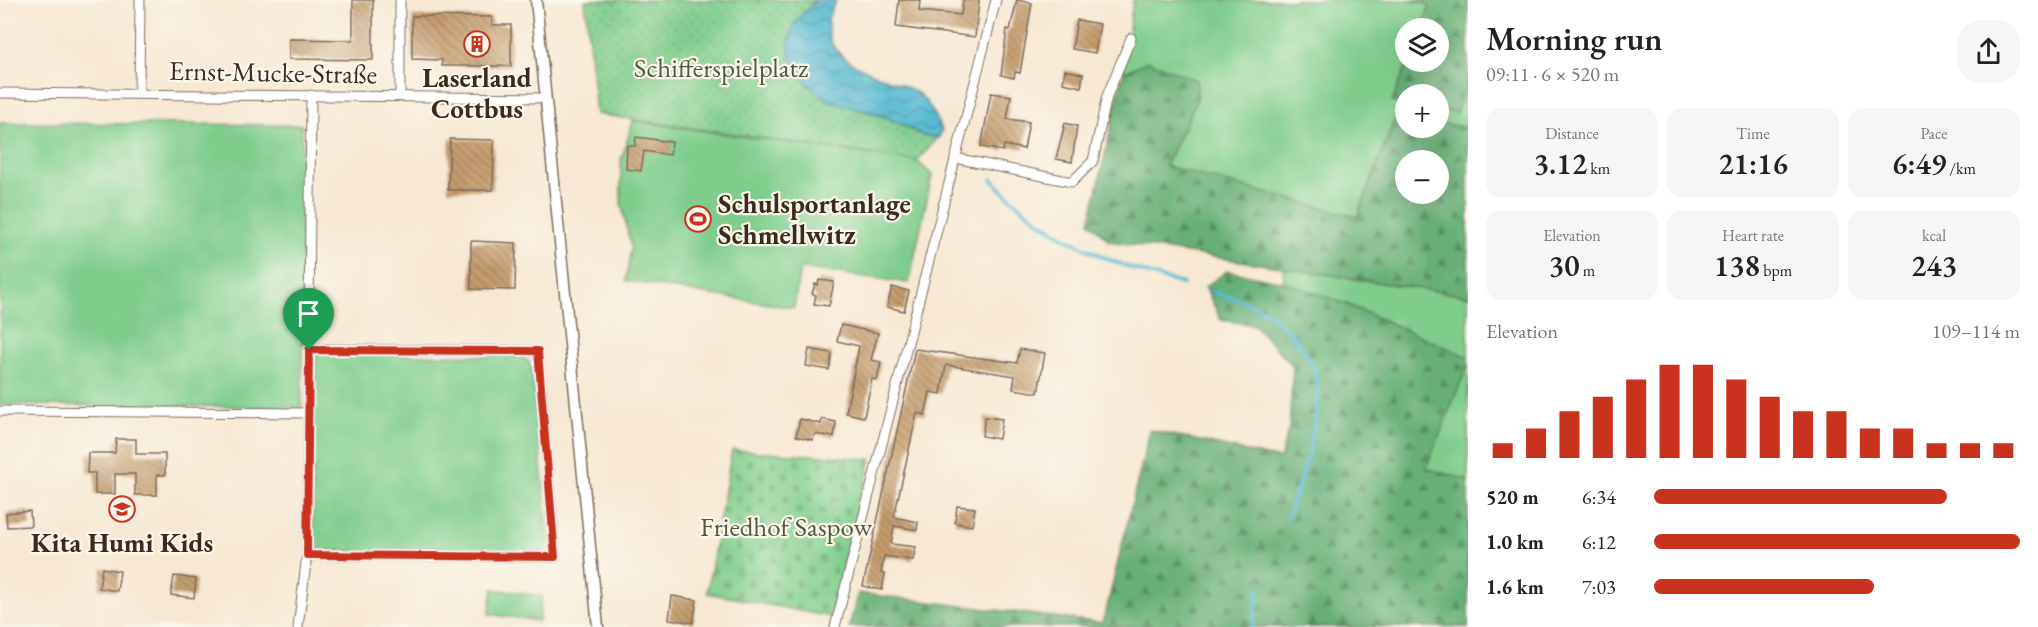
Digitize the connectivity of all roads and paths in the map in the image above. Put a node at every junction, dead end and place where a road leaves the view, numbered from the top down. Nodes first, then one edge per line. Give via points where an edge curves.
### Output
1 (140, 0) edge
2 (400, 0) edge
3 (536, 0) edge
4 (996, 0) edge
5 (1131, 38) dead end
6 (0, 93) edge
7 (139, 93) junction
8 (311, 95) junction
9 (400, 96) junction
10 (545, 98) junction
11 (955, 158) junction
12 (309, 350) junction
13 (0, 411) edge
14 (308, 413) junction
15 (307, 555) junction
16 (298, 627) edge
17 (598, 627) edge
18 (835, 627) edge

1 - 7 street
2 - 9 street
3 - 10 street
4 - 11 street
5 - 11 street via 1107,96 1093,161 1072,182
6 - 7 street, Ernst-Mucke-Straße
7 - 8 street, Ernst-Mucke-Straße
8 - 9 street, Ernst-Mucke-Straße
8 - 12 street
9 - 10 street, Ernst-Mucke-Straße
10 - 17 street
11 - 18 street
12 - 14 street
12 - 15 street via 538,351 555,557
13 - 14 street
14 - 15 street
15 - 16 street

